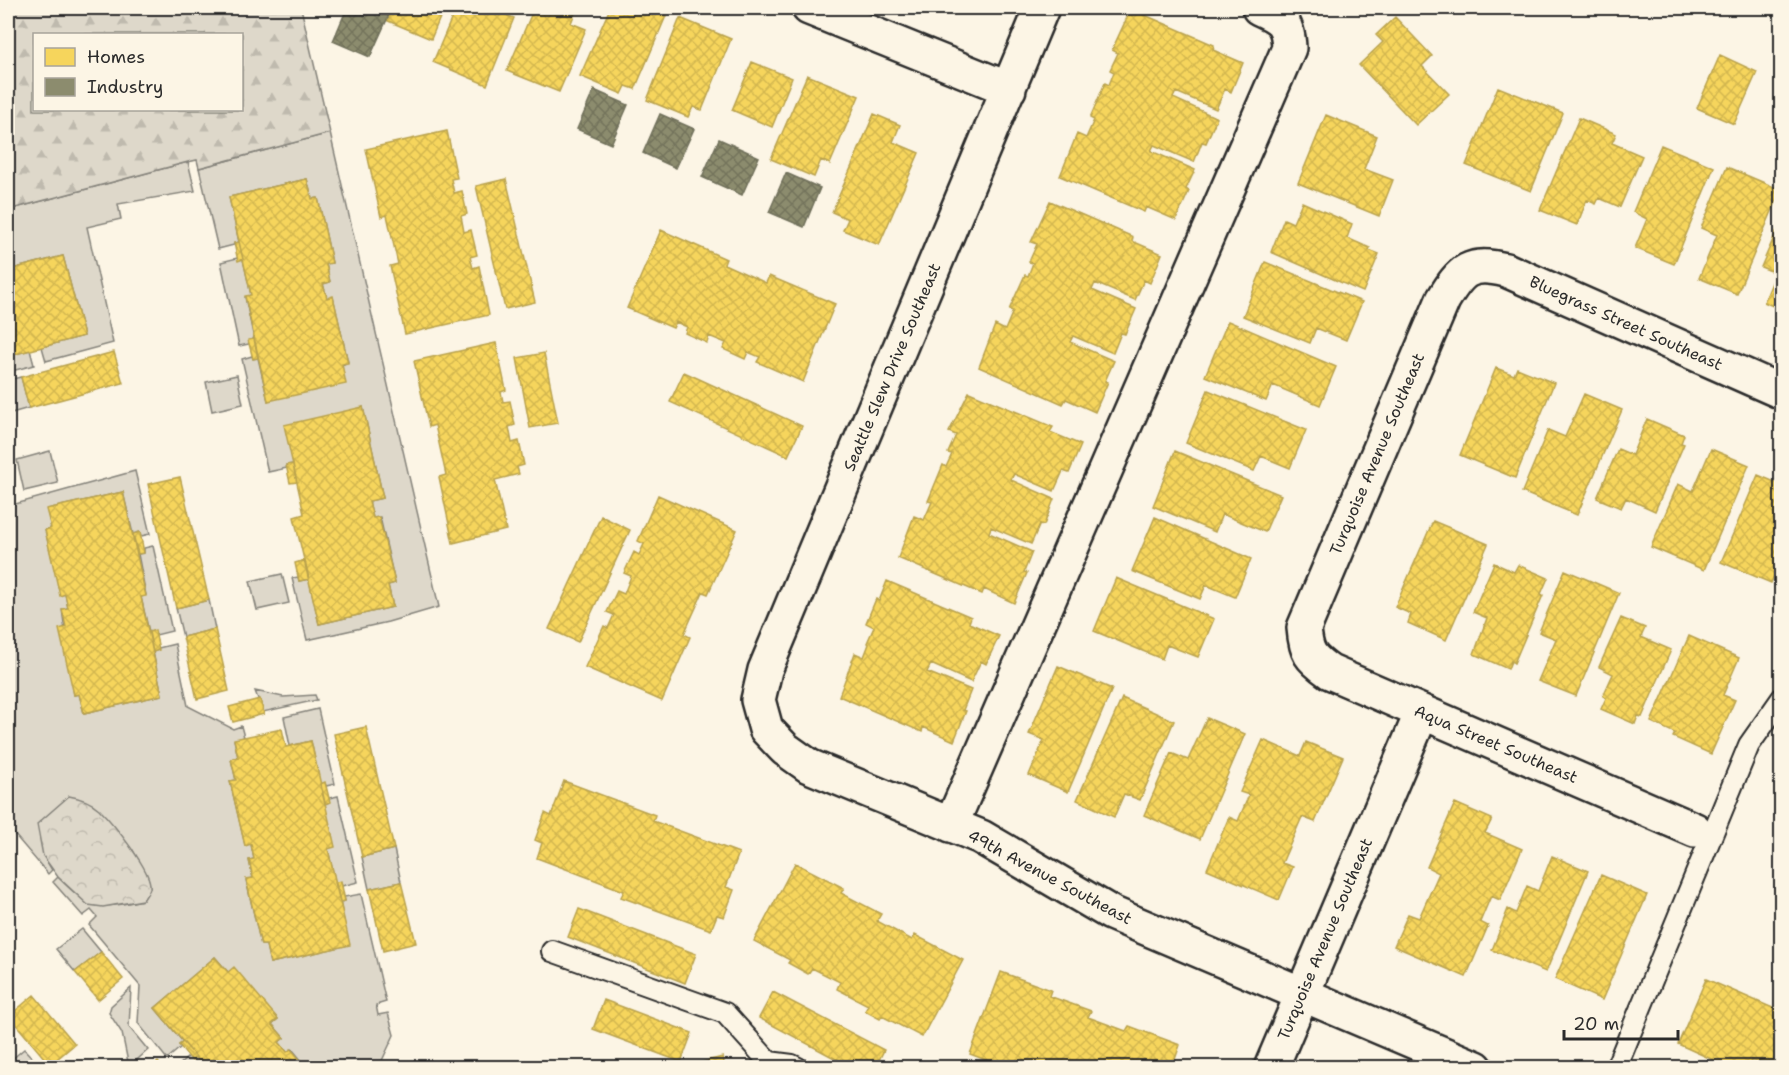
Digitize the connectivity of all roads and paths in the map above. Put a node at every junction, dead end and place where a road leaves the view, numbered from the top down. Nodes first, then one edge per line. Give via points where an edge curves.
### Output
1 (809, 8) edge
2 (1042, 8) edge
3 (1259, 8) edge
4 (1009, 89) junction
5 (1468, 270) joint
6 (1782, 392) edge
7 (1306, 647) joint
8 (1782, 698) edge
9 (1422, 711) junction
10 (766, 729) joint
11 (951, 825) junction
12 (1695, 830) dead end
13 (552, 951) dead end
14 (1303, 993) junction
15 (767, 1065) edge
16 (798, 1068) edge
17 (1271, 1068) edge
18 (1476, 1068) edge
19 (1616, 1068) edge

1 - 4 street
2 - 4 street, Seattle Slew Drive Southeast
3 - 11 street via 1277,16 1288,32 1288,48
4 - 10 street, Seattle Slew Drive Southeast via 765,670 758,700
5 - 6 street, Bluegrass Street Southeast via 1489,266 1506,270
5 - 7 street, Turquoise Avenue Southeast via 1456,279 1443,300 1310,612 1304,628
7 - 9 street, Aqua Street Southeast via 1313,661 1330,672
8 - 19 lane via 1749,746
9 - 12 street, Aqua Street Southeast
9 - 14 street, Turquoise Avenue Southeast
10 - 11 street, 49th Avenue Southeast via 785,749 810,766
11 - 14 street, 49th Avenue Southeast via 1003,848 1111,913
13 - 15 lane via 725,1013
14 - 17 street, Turquoise Avenue Southeast
14 - 18 street, 49th Avenue Southeast
15 - 16 lane

